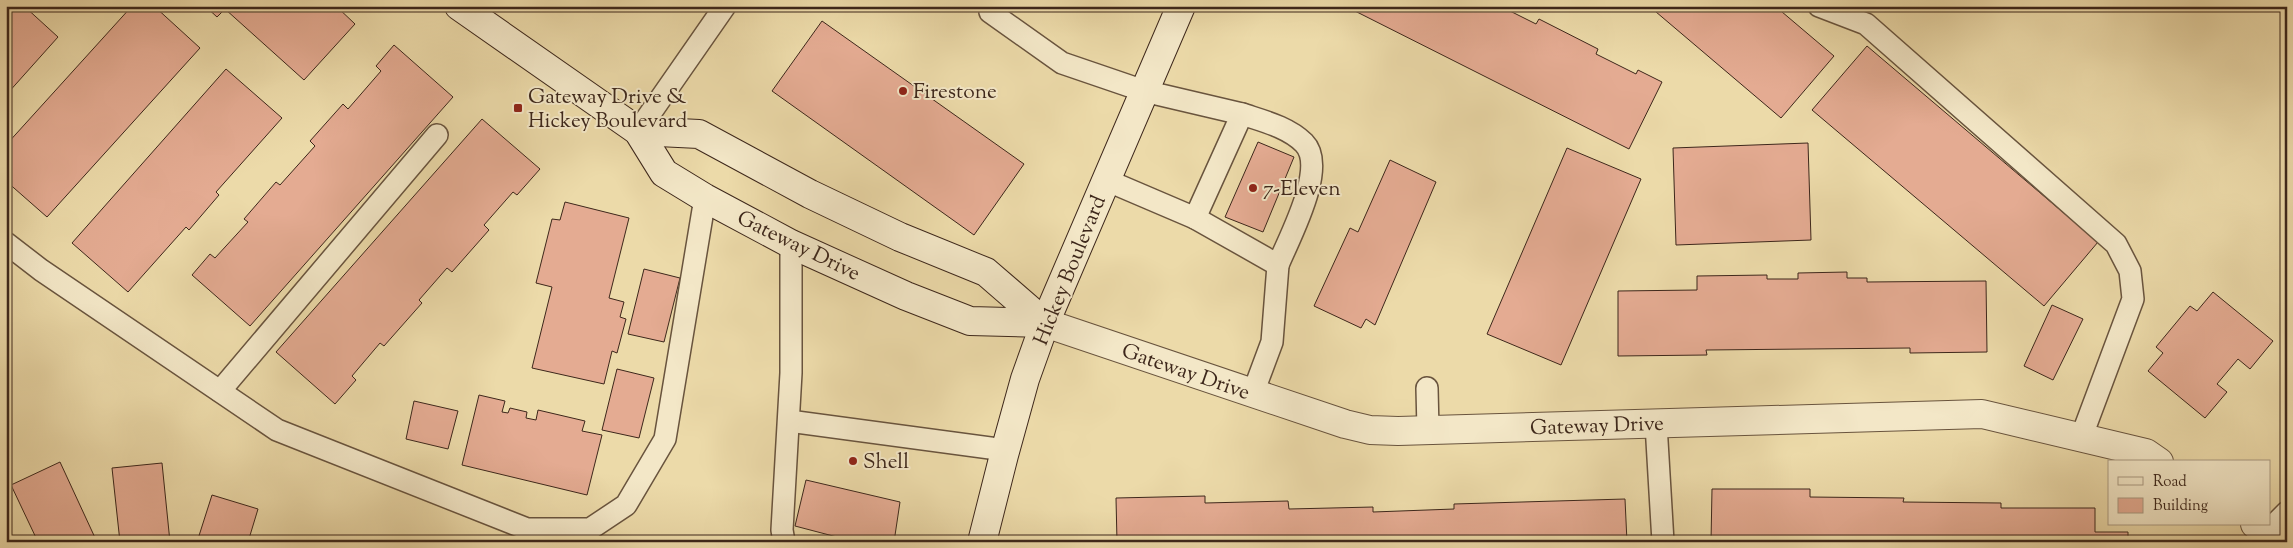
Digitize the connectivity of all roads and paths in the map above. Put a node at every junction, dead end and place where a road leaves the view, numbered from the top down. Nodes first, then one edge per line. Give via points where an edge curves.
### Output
1 (459, 6) edge
2 (725, 6) edge
3 (1181, 6) edge
4 (1819, 6) edge
5 (990, 12) dead end
6 (1144, 92) junction
7 (1242, 114) junction
8 (638, 131) junction
9 (438, 135) dead end
10 (1106, 180) junction
11 (705, 198) junction
12 (1195, 218) junction
13 (6, 243) edge
14 (791, 244) junction
15 (1278, 265) junction
16 (1045, 323) junction
17 (1427, 388) dead end
18 (220, 391) junction
19 (1253, 393) junction
20 (788, 421) junction
21 (1656, 424) junction
22 (1428, 430) junction
23 (2081, 438) junction
24 (1005, 450) junction
25 (2156, 460) edge
26 (2287, 512) edge
27 (2265, 533) edge
28 (784, 542) edge
29 (982, 542) edge
30 (1663, 542) edge

1 - 8 street, Gateway Drive
2 - 8 lane
3 - 6 street, Hickey Boulevard
4 - 23 lane via 1866,24 2116,244 2130,271 2133,298
5 - 6 lane via 1062,63
6 - 7 lane
6 - 10 street, Hickey Boulevard
7 - 12 lane
7 - 15 lane via 1289,132 1311,153 1310,187
8 - 11 street, Gateway Drive via 664,173
8 - 16 street, Gateway Drive via 699,134 900,237 986,272
9 - 18 lane
10 - 12 lane
10 - 16 street, Hickey Boulevard
11 - 14 street, Gateway Drive
11 - 18 lane via 665,439 626,505 590,529 527,529 276,430
12 - 15 lane
13 - 18 lane
14 - 16 street, Gateway Drive via 970,321
14 - 20 lane
15 - 19 lane via 1272,342
16 - 19 street, Gateway Drive
16 - 24 street, Hickey Boulevard
17 - 22 lane
19 - 22 street, Gateway Drive via 1370,430
20 - 24 lane
20 - 28 lane
21 - 22 street, Gateway Drive
21 - 23 street, Gateway Drive via 1982,414
21 - 30 lane
23 - 25 street, Gateway Drive via 2146,453
24 - 29 street, Hickey Boulevard
26 - 27 lane

